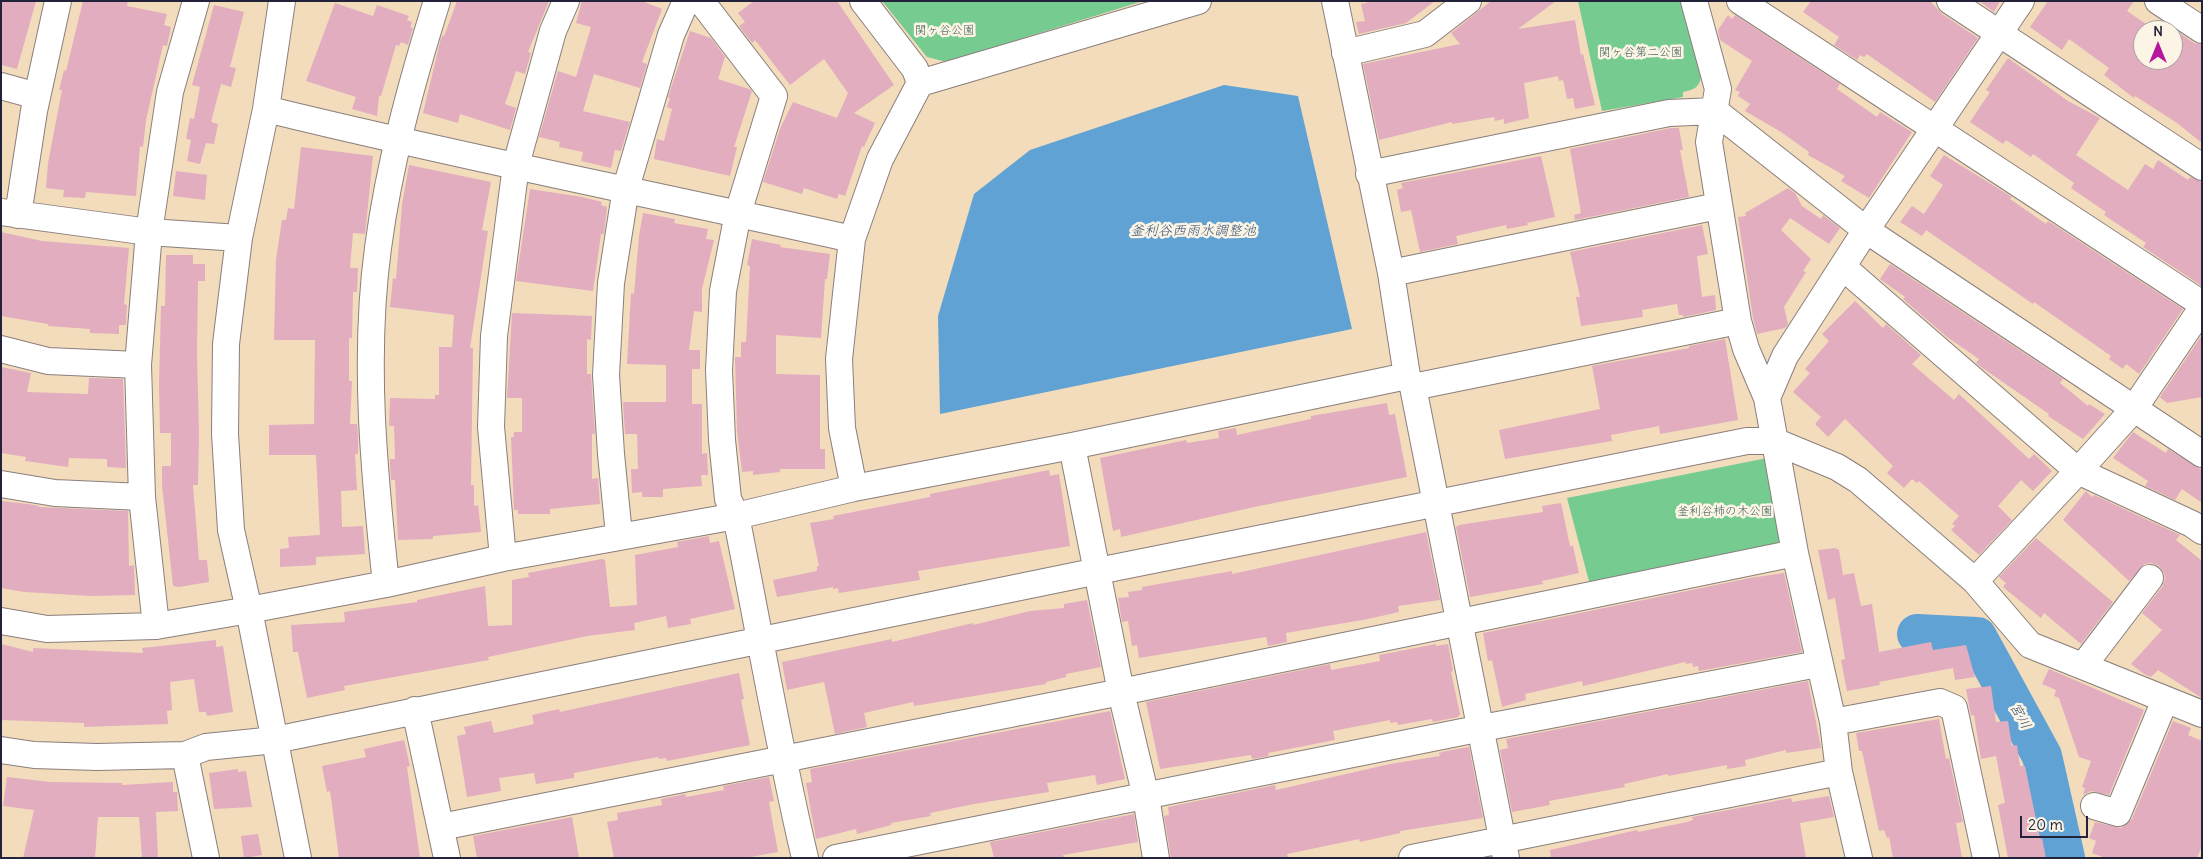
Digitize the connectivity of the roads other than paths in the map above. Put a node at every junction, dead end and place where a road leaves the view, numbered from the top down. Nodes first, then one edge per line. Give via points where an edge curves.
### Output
1 (58, 1) edge
2 (196, 1) edge
3 (282, 1) edge
4 (437, 1) edge
5 (566, 1) edge
6 (686, 1) edge
7 (701, 1) edge
8 (863, 1) edge
9 (1198, 1) edge
10 (1334, 1) edge
11 (1468, 1) edge
12 (1694, 1) edge
13 (1740, 1) edge
14 (1950, 1) edge
15 (2021, 1) edge
16 (2158, 1) edge
17 (2202, 30) edge
18 (1999, 34) junction
19 (1345, 53) junction
20 (920, 83) junction
21 (1, 86) edge
22 (38, 96) junction
23 (266, 109) junction
24 (1714, 111) junction
25 (1936, 128) junction
26 (398, 142) junction
27 (516, 165) junction
28 (2202, 167) edge
29 (1369, 174) junction
30 (626, 188) junction
31 (1718, 206) junction
32 (738, 213) junction
33 (10, 214) edge
34 (1866, 230) junction
35 (149, 232) junction
36 (239, 238) junction
37 (852, 239) junction
38 (1844, 268) junction
39 (1391, 272) junction
40 (2202, 306) edge
41 (1738, 321) junction
42 (1, 349) edge
43 (138, 365) junction
44 (1410, 381) junction
45 (1767, 398) junction
46 (2133, 410) junction
47 (1774, 441) junction
48 (1072, 446) junction
49 (2202, 454) edge
50 (2078, 471) junction
51 (1, 484) edge
52 (854, 488) junction
53 (142, 497) junction
54 (1437, 504) junction
55 (736, 516) junction
56 (2202, 531) edge
57 (619, 535) junction
58 (1795, 553) junction
59 (503, 558) junction
60 (1098, 571) junction
61 (2150, 578) dead end
62 (1975, 581) junction
63 (386, 584) junction
64 (249, 610) junction
65 (1, 621) edge
66 (1460, 622) junction
67 (156, 626) junction
68 (762, 642) junction
69 (1818, 664) junction
70 (2083, 666) junction
71 (1120, 692) junction
72 (2165, 700) junction
73 (415, 710) junction
74 (2202, 714) edge
75 (1833, 722) junction
76 (1482, 728) junction
77 (275, 740) junction
78 (1, 750) edge
79 (185, 755) junction
80 (782, 759) junction
81 (1839, 772) junction
82 (1146, 796) junction
83 (2094, 806) dead end
84 (442, 827) junction
85 (1504, 848) edge
86 (206, 858) edge
87 (298, 858) edge
88 (447, 858) edge
89 (805, 858) edge
90 (836, 858) edge
91 (1156, 858) edge
92 (1412, 858) edge
93 (1859, 858) edge
94 (1986, 858) edge

1 - 22 street
2 - 35 street via 170,92
3 - 23 street
4 - 26 street
5 - 27 street via 553,31
6 - 30 street via 671,35
7 - 32 street via 774,96
8 - 20 street via 915,69
9 - 20 street
10 - 19 street
11 - 19 street via 1425,34
12 - 24 street via 1718,89
13 - 25 street
14 - 18 street
15 - 18 street
16 - 17 street
18 - 25 street
18 - 28 street
19 - 29 street
20 - 37 street via 880,159
21 - 22 street
22 - 33 street
23 - 26 street
23 - 36 street
24 - 29 street via 1669,113
24 - 31 street via 1709,142
24 - 34 street
25 - 34 street
25 - 40 street
26 - 27 street
26 - 63 street via 378,248 371,357 373,461
27 - 30 street
27 - 59 street via 494,336 491,427
29 - 39 street
30 - 32 street
30 - 57 street via 611,283 606,375
31 - 39 street
31 - 41 street
32 - 37 street
32 - 55 street via 723,291 719,370 728,499
33 - 35 street
34 - 38 street
34 - 46 street
35 - 36 street
35 - 43 street
36 - 64 street via 226,344 225,434 231,530
37 - 52 street via 839,359 842,428
38 - 45 street via 1785,356
38 - 50 street
39 - 44 street
40 - 46 street
41 - 44 street
41 - 45 street
42 - 43 street via 48,361
43 - 53 street
44 - 48 street
44 - 54 street
45 - 47 street
46 - 49 street
46 - 50 street
47 - 54 street via 1747,441
47 - 58 street
47 - 62 street via 1836,467 1858,480
48 - 52 street
48 - 60 street
50 - 56 street
50 - 62 street
51 - 53 street via 55,493
52 - 55 street
53 - 67 street
54 - 60 street
54 - 66 street
55 - 57 street
55 - 68 street
57 - 59 street
58 - 66 street
58 - 69 street
59 - 63 street
60 - 68 street
60 - 71 street
61 - 70 street
62 - 70 street via 2030,645
63 - 64 street
64 - 67 street
64 - 77 street
65 - 67 street via 47,629
66 - 71 street
66 - 76 street
68 - 73 street
68 - 80 street
69 - 75 street
69 - 76 street
70 - 72 street
71 - 80 street
71 - 82 street
72 - 74 street
72 - 83 street via 2118,813
73 - 77 street
73 - 84 street
75 - 81 street
75 - 94 street via 1940,702 1954,708
76 - 82 street
76 - 85 street
77 - 79 street via 206,747
77 - 87 street
78 - 79 street via 34,755 97,757
79 - 86 street
80 - 84 street
80 - 89 street
81 - 85 street
81 - 93 street
82 - 90 street
82 - 91 street
84 - 88 street
85 - 92 street

